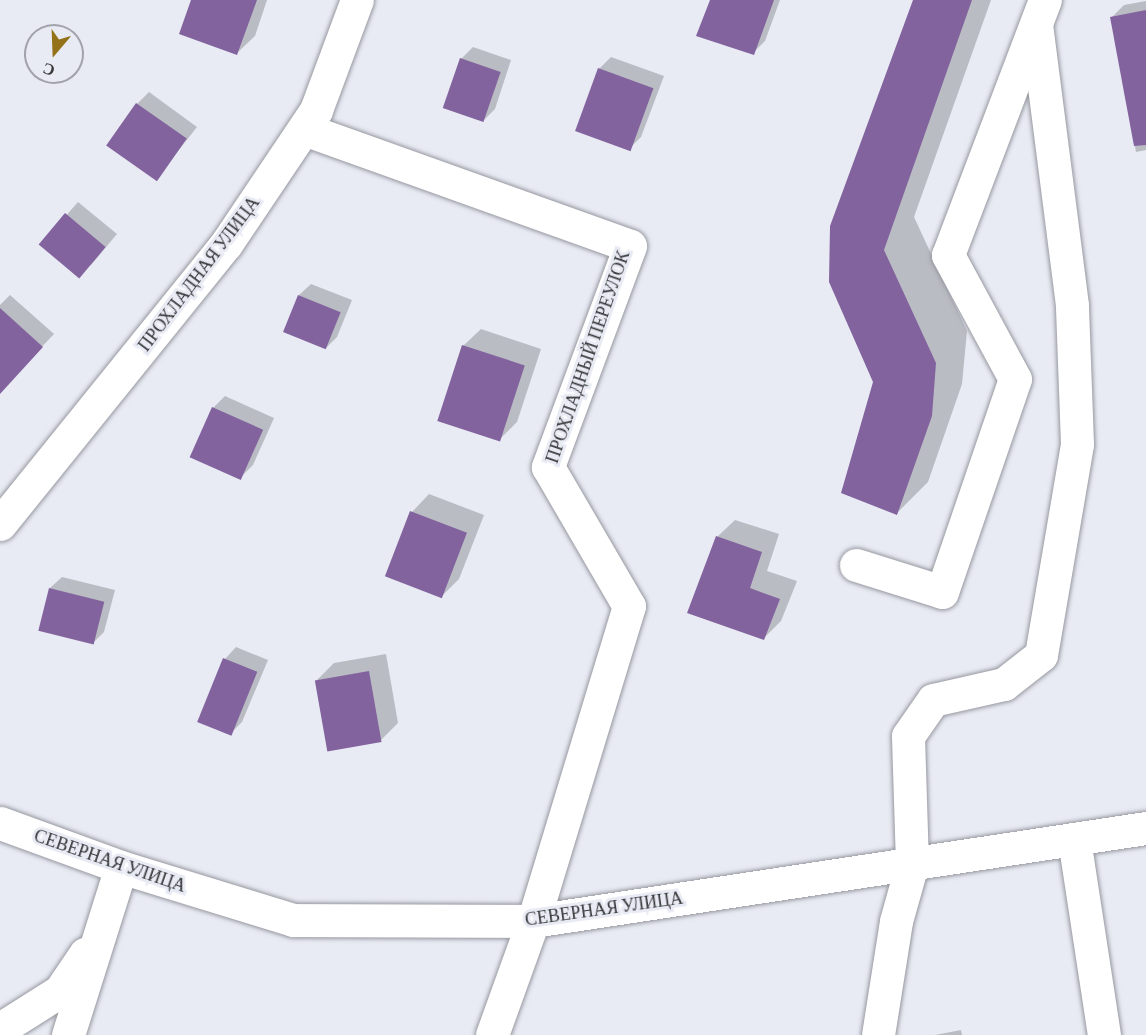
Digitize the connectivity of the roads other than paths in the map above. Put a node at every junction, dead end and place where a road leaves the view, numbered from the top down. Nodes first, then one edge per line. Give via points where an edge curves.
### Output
1 (357, 0) edge
2 (1041, 12) edge
3 (304, 129) junction
4 (0, 525) edge
5 (856, 565) dead end
6 (0, 823) edge
7 (1146, 828) edge
8 (1074, 839) junction
9 (912, 864) junction
10 (121, 867) junction
11 (533, 921) junction
12 (104, 927) junction
13 (0, 1029) edge
14 (68, 1035) edge
15 (492, 1035) edge
16 (878, 1035) edge
17 (1104, 1035) edge

1 - 3 street, ПРОХЛАДНАЯ УЛИЦА via 316,110
2 - 5 street via 948,255 1014,379 1011,390 942,592
2 - 9 street via 1072,305 1077,444 1041,655 1004,684 933,700 908,736
3 - 4 street, ПРОХЛАДНАЯ УЛИЦА via 226,244
3 - 11 street, ПРОХЛАДНЫЙ ПЕРЕУЛОК via 630,246 548,467 629,606
6 - 10 street, СЕВЕРНАЯ УЛИЦА
7 - 8 street, СЕВЕРНАЯ УЛИЦА
8 - 9 street, СЕВЕРНАЯ УЛИЦА
8 - 17 street
9 - 11 street, СЕВЕРНАЯ УЛИЦА
9 - 16 street via 896,921
10 - 11 street, СЕВЕРНАЯ УЛИЦА via 294,920
10 - 12 street
11 - 15 street
12 - 13 street via 60,991
12 - 14 street

